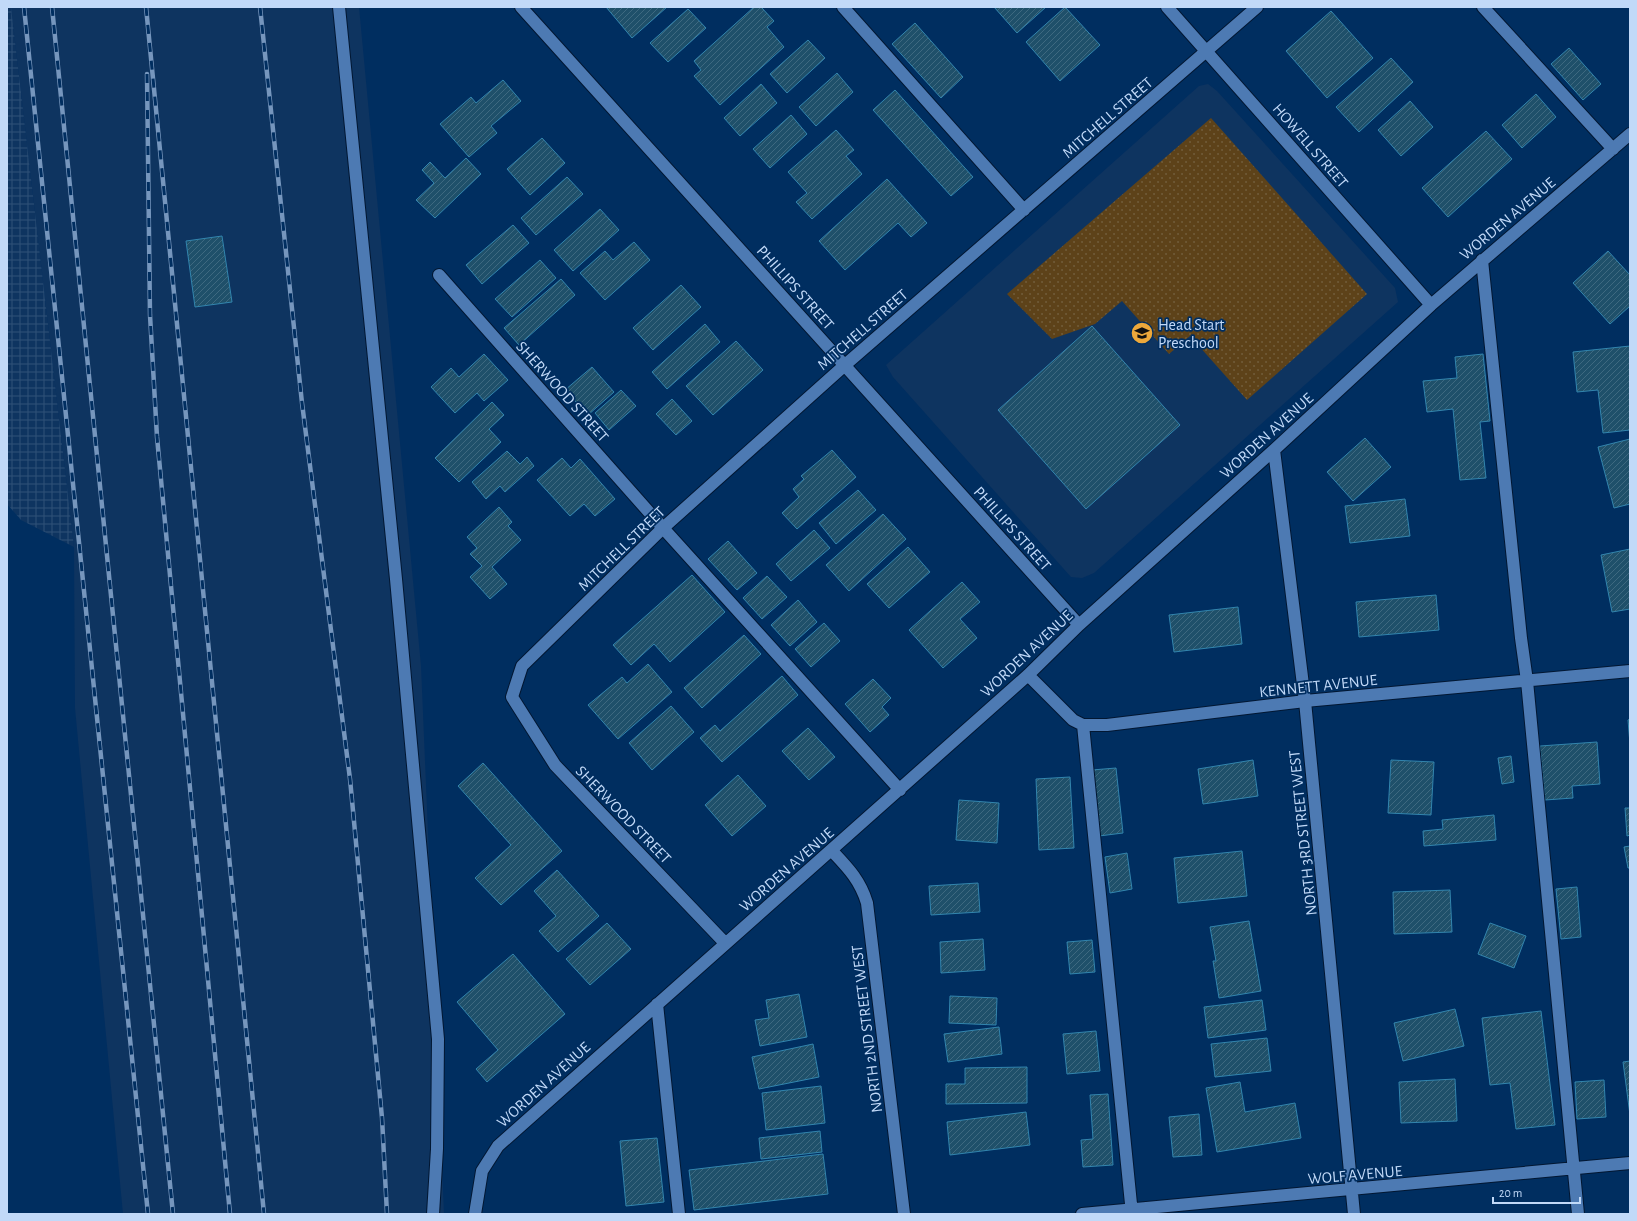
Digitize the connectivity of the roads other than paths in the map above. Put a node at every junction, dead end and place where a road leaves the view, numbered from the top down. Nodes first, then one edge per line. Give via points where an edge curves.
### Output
1 (339, 7) edge
2 (520, 7) edge
3 (843, 7) edge
4 (1167, 7) edge
5 (1257, 7) edge
6 (1483, 7) edge
7 (1207, 52) junction
8 (1630, 134) edge
9 (1613, 149) junction
10 (1024, 210) junction
11 (1482, 260) junction
12 (439, 275) dead end
13 (1431, 305) junction
14 (845, 365) junction
15 (1274, 450) junction
16 (663, 528) junction
17 (1079, 625) junction
18 (1630, 671) edge
19 (1028, 675) junction
20 (1527, 681) junction
21 (512, 697) joint
22 (1305, 701) junction
23 (1082, 725) junction
24 (900, 790) junction
25 (832, 851) junction
26 (725, 943) junction
27 (657, 1004) junction
28 (1630, 1163) edge
29 (1573, 1169) junction
30 (1352, 1190) junction
31 (1132, 1212) edge
32 (433, 1214) edge
33 (475, 1214) edge
34 (680, 1214) edge
35 (904, 1214) edge
36 (1082, 1214) edge
37 (1354, 1214) edge
38 (1578, 1214) edge

1 - 32 street via 396,579 438,1039 437,1149
2 - 14 street, PHILLIPS STREET
3 - 10 street
4 - 7 street, HOWELL STREET
5 - 7 street, MITCHELL STREET
6 - 9 street
7 - 10 street, MITCHELL STREET
7 - 13 street, HOWELL STREET
8 - 9 street, WORDEN AVENUE
9 - 11 street, WORDEN AVENUE
10 - 14 street, MITCHELL STREET
11 - 13 street, WORDEN AVENUE
11 - 20 street
12 - 16 street, SHERWOOD STREET
13 - 15 street, WORDEN AVENUE
14 - 16 street, MITCHELL STREET
14 - 17 street, PHILLIPS STREET
15 - 17 street, WORDEN AVENUE
15 - 22 street, NORTH 3RD STREET WEST
16 - 21 street, MITCHELL STREET via 522,666
16 - 24 street, SHERWOOD STREET
17 - 19 street, WORDEN AVENUE
18 - 20 street, KENNETT AVENUE
19 - 23 street via 1073,720
19 - 24 street, WORDEN AVENUE
20 - 22 street, KENNETT AVENUE
20 - 29 street
21 - 26 street, SHERWOOD STREET via 555,765
22 - 23 street, KENNETT AVENUE via 1107,725
22 - 30 street, NORTH 3RD STREET WEST
23 - 31 street
24 - 25 street, WORDEN AVENUE
25 - 26 street, WORDEN AVENUE
25 - 35 street, NORTH 2ND STREET WEST via 851,871 862,888 867,903
26 - 27 street, WORDEN AVENUE
27 - 33 street, WORDEN AVENUE via 498,1146 482,1171
27 - 34 street
28 - 29 street, WOLF AVENUE
29 - 30 street, WOLF AVENUE
29 - 38 street
30 - 31 street, WOLF AVENUE
30 - 37 street, NORTH 3RD STREET WEST
31 - 36 street, WOLF AVENUE

